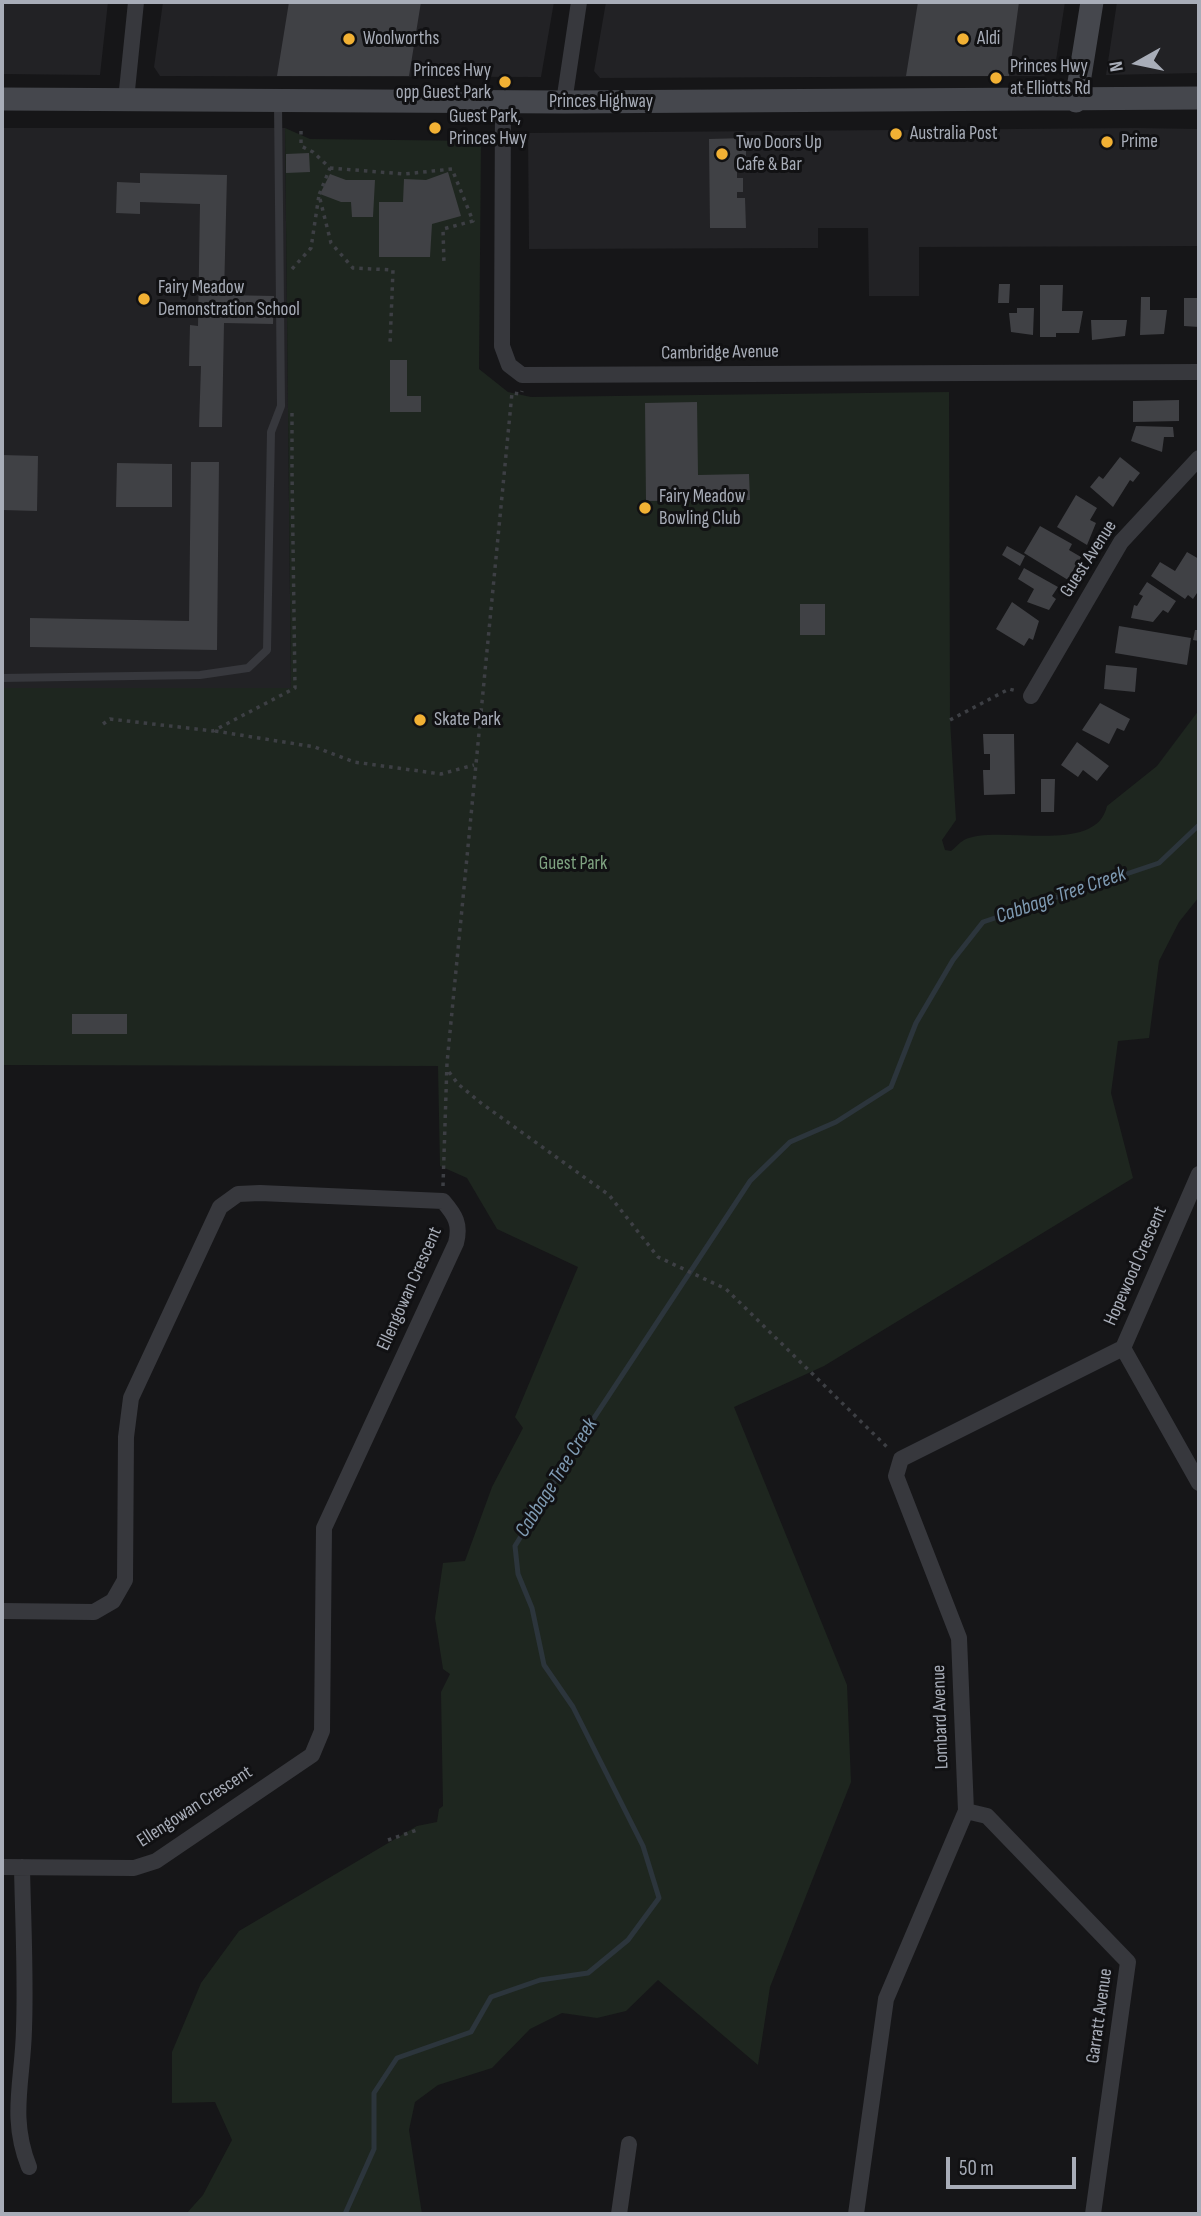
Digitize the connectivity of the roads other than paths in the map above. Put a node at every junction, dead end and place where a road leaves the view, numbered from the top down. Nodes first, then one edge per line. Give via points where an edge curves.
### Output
1 (135, 2) edge
2 (579, 2) edge
3 (1092, 2) edge
4 (1199, 98) edge
5 (2, 99) edge
6 (126, 100) junction
7 (1076, 100) junction
8 (503, 102) junction
9 (278, 103) junction
10 (564, 103) junction
11 (1199, 372) edge
12 (1199, 458) edge
13 (2, 678) edge
14 (1031, 696) road end
15 (1199, 1174) edge
16 (1123, 1348) junction
17 (1199, 1483) edge
18 (2, 1611) edge
19 (966, 1811) junction
20 (2, 1867) edge
21 (22, 1867) junction
22 (629, 2144) dead end
23 (29, 2167) dead end
24 (619, 2214) edge
25 (856, 2214) edge
26 (1093, 2214) edge

1 - 6 street
2 - 10 street
3 - 7 main road
4 - 7 main road, Princes Highway
5 - 6 main road, Princes Highway
6 - 9 main road, Princes Highway
7 - 10 main road, Princes Highway
8 - 9 main road, Princes Highway
8 - 10 main road, Princes Highway
8 - 11 street, Cambridge Avenue via 502,346 509,365 522,375
9 - 13 lane via 281,406 271,432 267,650 248,668 200,675
12 - 14 street, Guest Avenue via 1121,542
15 - 16 street, Hopewood Crescent
16 - 17 street, Hopewood Crescent
16 - 19 street, Lombard Avenue via 901,1460 896,1476 959,1638
18 - 21 street, Ellengowan Crescent via 94,1612 113,1601 125,1580 126,1437 131,1398 220,1208 238,1194 260,1193 443,1201 460,1228 456,1243 324,1528 322,1731 312,1755 156,1861 134,1868
19 - 25 street, Lombard Avenue via 886,1999
19 - 26 street, Garratt Avenue via 987,1816 1128,1962
20 - 21 street, Ellengowan Crescent
21 - 23 street via 24,2030 17,2112 19,2142
22 - 24 street

